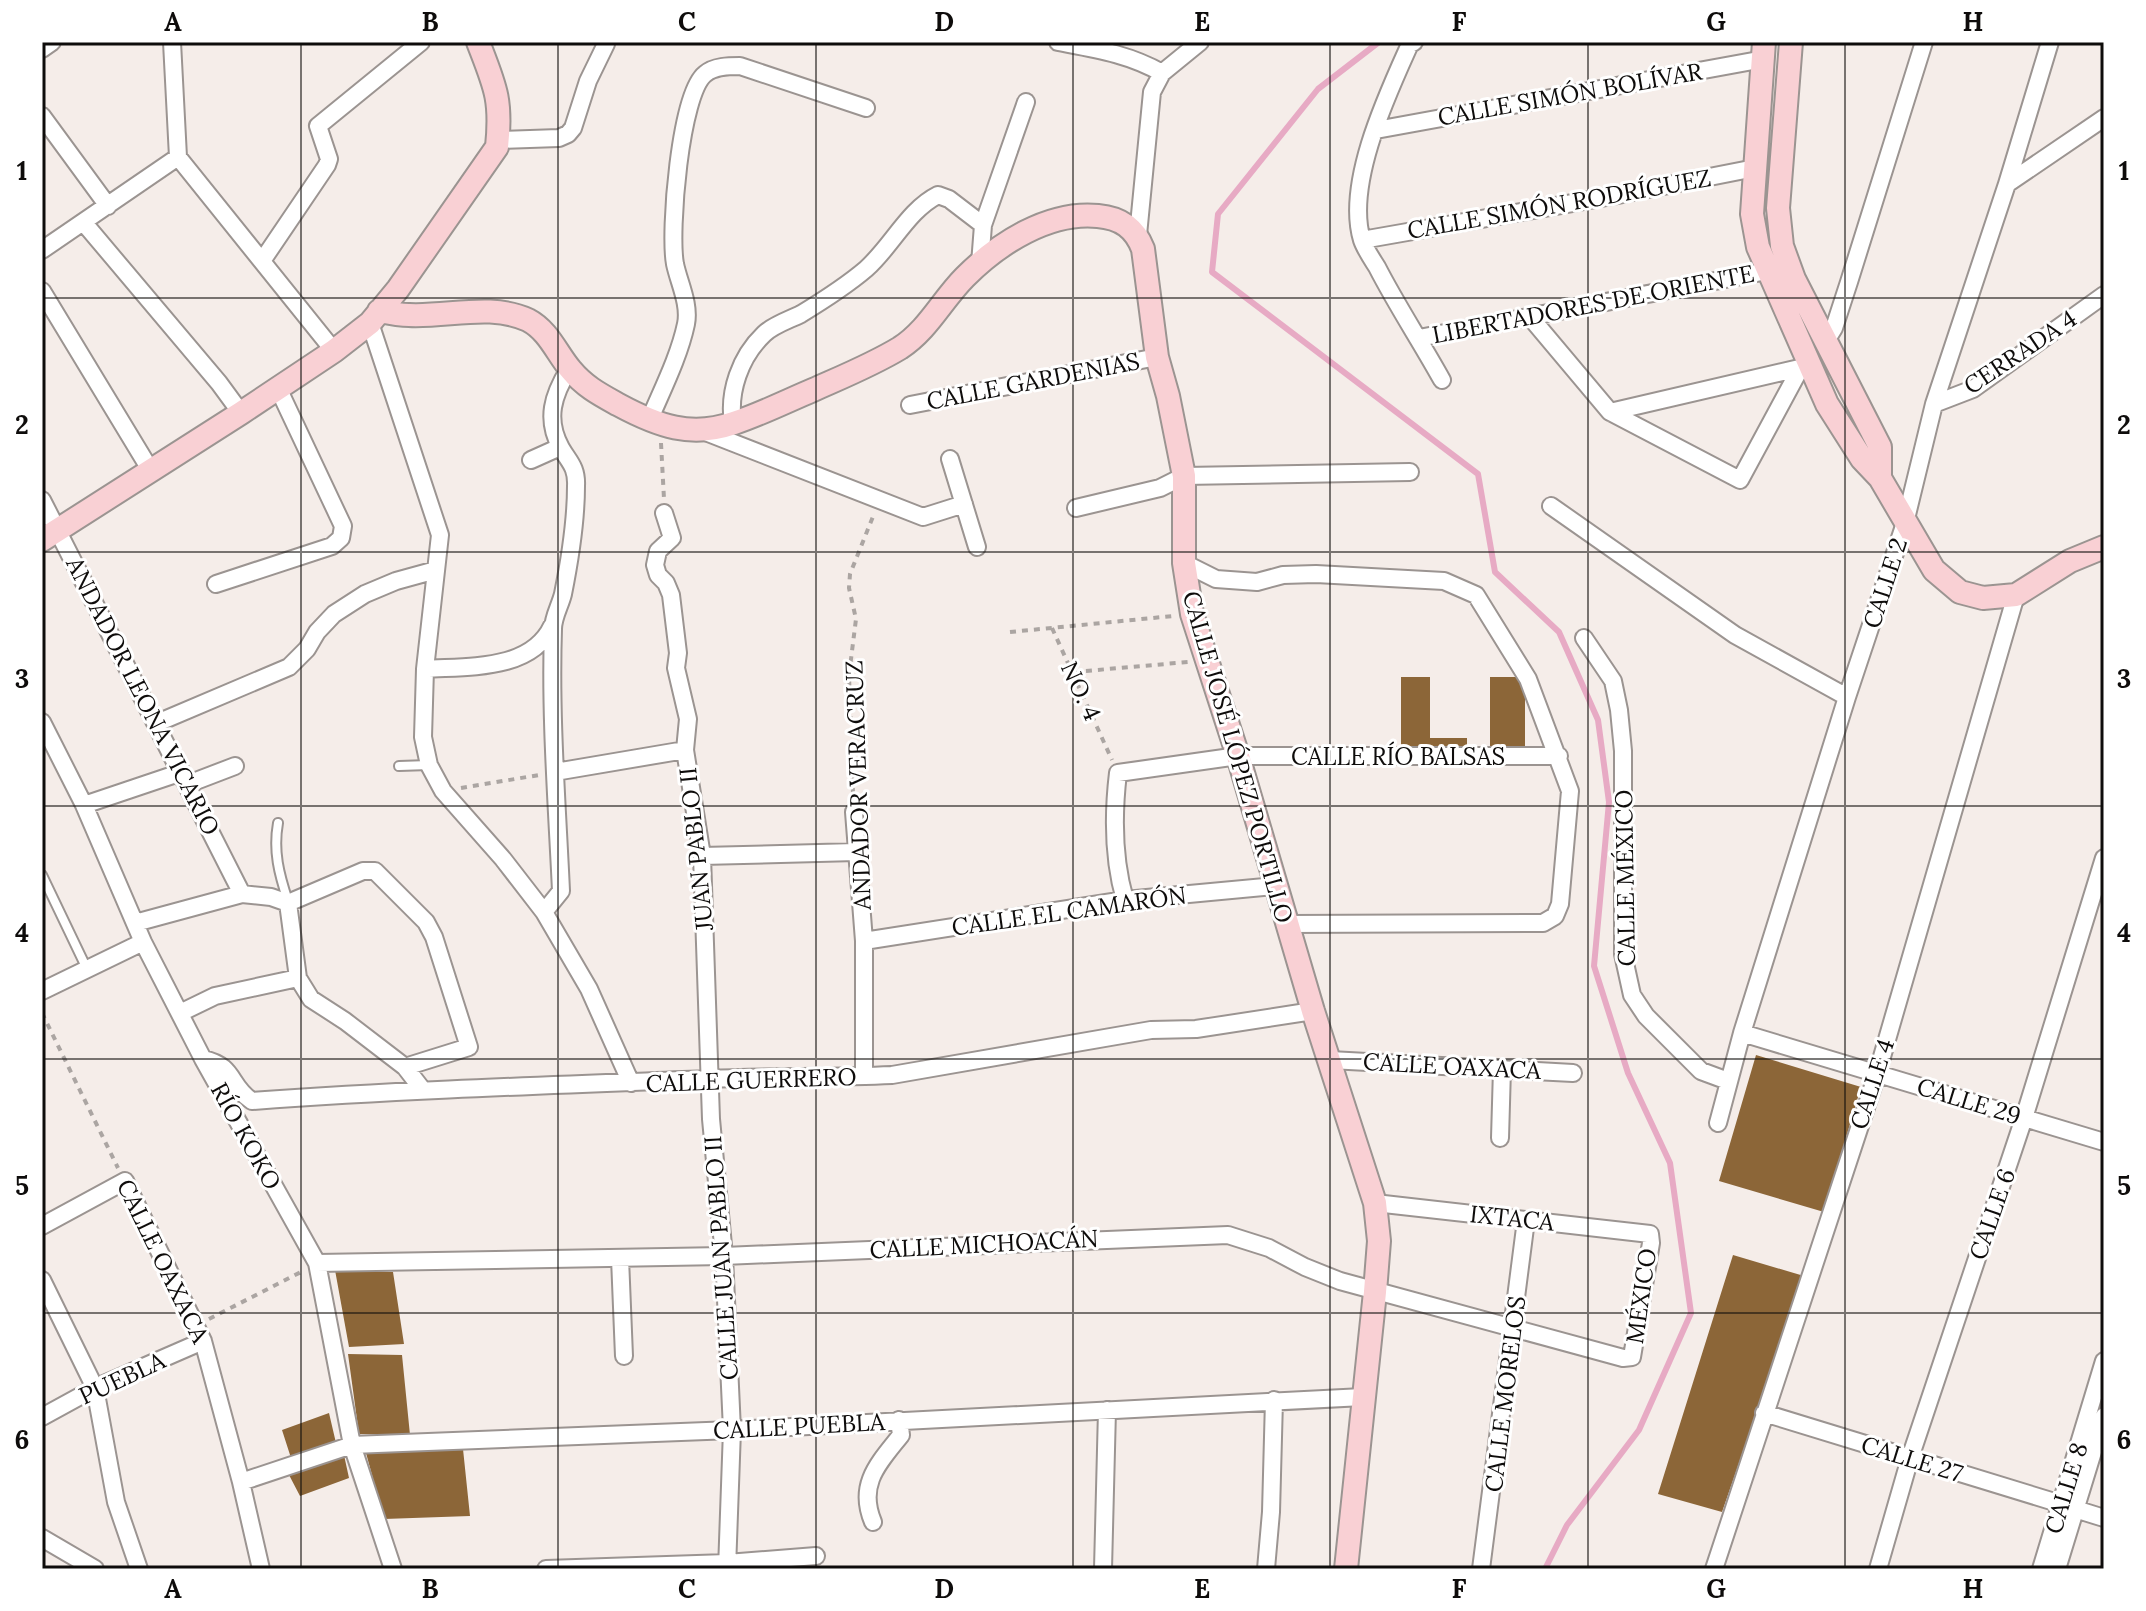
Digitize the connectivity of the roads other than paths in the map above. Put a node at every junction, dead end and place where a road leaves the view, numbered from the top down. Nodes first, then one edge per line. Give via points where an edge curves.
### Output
1 (52, 42) edge
2 (172, 42) edge
3 (421, 42) edge
4 (478, 42) edge
5 (1058, 42) edge
6 (1200, 42) edge
7 (1414, 42) edge
8 (1791, 42) edge
9 (1924, 42) edge
10 (2050, 42) edge
11 (606, 44) dead end
12 (42, 49) edge
13 (1764, 50) edge
14 (1162, 73) junction
15 (1026, 102) dead end
16 (866, 108) dead end
17 (42, 116) edge
18 (2104, 118) edge
19 (1376, 130) junction
20 (498, 140) junction
21 (178, 157) junction
22 (1755, 168) junction
23 (2007, 184) junction
24 (108, 206) junction
25 (84, 223) junction
26 (983, 225) junction
27 (1138, 235) junction
28 (1362, 240) junction
29 (42, 250) edge
30 (262, 261) junction
31 (980, 264) junction
32 (1767, 271) junction
33 (42, 291) edge
34 (2104, 295) edge
35 (374, 317) junction
36 (1531, 318) junction
37 (1419, 338) junction
38 (1826, 341) junction
39 (334, 351) junction
40 (1157, 357) junction
41 (1806, 366) junction
42 (569, 369) junction
43 (1442, 380) dead end
44 (278, 388) junction
45 (1934, 404) junction
46 (910, 405) dead end
47 (1610, 412) junction
48 (241, 413) junction
49 (655, 423) junction
50 (733, 423) junction
51 (703, 431) junction
52 (560, 447) junction
53 (950, 459) dead end
54 (531, 460) dead end
55 (151, 471) junction
56 (1410, 472) dead end
57 (1184, 476) junction
58 (1880, 478) junction
59 (42, 500) edge
60 (964, 504) junction
61 (1551, 506) dead end
62 (1076, 508) dead end
63 (664, 513) road end
64 (1905, 523) junction
65 (50, 535) edge
66 (977, 547) dead end
67 (2104, 547) edge
68 (1184, 563) junction
69 (436, 570) junction
70 (216, 584) dead end
71 (2016, 595) junction
72 (553, 625) junction
73 (1584, 638) dead end
74 (425, 669) junction
75 (1847, 697) junction
76 (42, 722) edge
77 (157, 723) junction
78 (685, 750) junction
79 (1238, 756) junction
80 (1559, 756) junction
81 (429, 765) junction
82 (235, 766) dead end
83 (399, 766) dead end
84 (555, 772) junction
85 (185, 778) junction
86 (84, 805) junction
87 (854, 812) road end
88 (278, 823) dead end
89 (856, 852) junction
90 (702, 856) junction
91 (2104, 858) edge
92 (42, 877) edge
93 (1274, 886) junction
94 (242, 894) junction
95 (1125, 900) junction
96 (288, 903) junction
97 (544, 912) junction
98 (135, 923) junction
99 (1287, 924) junction
100 (864, 941) junction
101 (143, 942) junction
102 (705, 947) joint
103 (87, 969) junction
104 (298, 978) junction
105 (42, 991) edge
106 (1313, 1011) junction
107 (180, 1013) junction
108 (1742, 1033) junction
109 (203, 1059) junction
110 (1330, 1060) junction
111 (405, 1067) junction
112 (1502, 1069) junction
113 (1573, 1073) dead end
114 (1877, 1074) junction
115 (864, 1076) junction
116 (710, 1079) junction
117 (1728, 1081) junction
118 (631, 1083) junction
119 (422, 1089) junction
120 (2024, 1118) junction
121 (1718, 1123) dead end
122 (1500, 1138) dead end
123 (2104, 1142) edge
124 (1375, 1203) junction
125 (1526, 1220) junction
126 (42, 1226) edge
127 (1650, 1234) joint
128 (724, 1256) junction
129 (620, 1258) junction
130 (317, 1263) junction
131 (42, 1280) edge
132 (1375, 1292) junction
133 (1514, 1330) junction
134 (200, 1334) junction
135 (624, 1356) dead end
136 (1632, 1357) joint
137 (2104, 1361) edge
138 (95, 1388) junction
139 (1363, 1397) junction
140 (1274, 1400) junction
141 (1107, 1410) junction
142 (1764, 1413) junction
143 (2104, 1416) edge
144 (42, 1417) edge
145 (899, 1420) junction
146 (732, 1430) junction
147 (352, 1445) junction
148 (1910, 1458) junction
149 (241, 1482) junction
150 (2068, 1506) junction
151 (2104, 1518) edge
152 (873, 1522) dead end
153 (42, 1538) edge
154 (816, 1556) dead end
155 (727, 1566) edge
156 (95, 1569) edge
157 (139, 1569) edge
158 (261, 1569) edge
159 (393, 1569) edge
160 (546, 1569) edge
161 (1103, 1569) edge
162 (1266, 1569) edge
163 (1346, 1569) edge
164 (1481, 1569) edge
165 (1714, 1569) edge
166 (1878, 1569) edge
167 (2041, 1569) edge
168 (2057, 1569) edge

1 - 12 street
2 - 21 street
3 - 30 street via 318,126 327,165
4 - 20 street via 497,90
5 - 14 street via 1113,52
6 - 14 street
7 - 19 street
8 - 38 street via 1778,208 1782,246
9 - 38 street
10 - 23 street, CALLE 2
11 - 20 street via 568,134
13 - 19 street, CALLE SIMÓN BOLÍVAR
13 - 22 street
14 - 27 street via 1152,92
15 - 26 street
16 - 49 street via 740,66 704,74 680,143 674,252 687,321
17 - 24 street
18 - 23 street
19 - 28 street via 1364,163
20 - 35 street
21 - 24 street
21 - 30 street
22 - 28 street, CALLE SIMÓN RODRÍGUEZ
22 - 32 street via 1752,214
23 - 45 street, CALLE 2
24 - 25 street
25 - 29 street
25 - 48 street
26 - 31 street
26 - 50 street via 949,199 938,195 923,203 897,237 833,295 764,333 732,391
27 - 31 street via 1127,224 1105,216 1066,217 1042,224
27 - 40 street, CALLE JOSÉ LÓPEZ PORTILLO
28 - 37 street
30 - 39 street
31 - 50 street via 903,346 871,365
32 - 36 street, LIBERTADORES DE ORIENTE
32 - 41 street
33 - 55 street
34 - 45 street, CERRADA 4 via 1973,389
35 - 39 street
35 - 42 street via 503,311 532,322 554,343
35 - 69 street via 440,535
36 - 37 street, LIBERTADORES DE ORIENTE
36 - 47 street
37 - 43 street
38 - 58 street via 1880,447
39 - 44 street
40 - 46 street, CALLE GARDENIAS
40 - 57 street, CALLE JOSÉ LÓPEZ PORTILLO
41 - 47 street
41 - 47 street via 1740,480
41 - 58 street via 1862,459
42 - 49 street via 589,389
42 - 52 street via 550,414
44 - 48 street
44 - 70 street via 343,526 341,538 332,546
45 - 64 street, CALLE 2
48 - 55 street
49 - 51 street
50 - 51 street
51 - 60 street via 923,517
52 - 54 street
52 - 72 street via 573,463 577,483 570,554
53 - 60 street
55 - 65 street
56 - 57 street
57 - 62 street via 1160,488
57 - 68 street, CALLE JOSÉ LÓPEZ PORTILLO
58 - 64 street
59 - 65 street, ANDADOR LEONA VICARIO
60 - 66 street
61 - 75 street via 1735,635
63 - 78 street, JUAN PABLO II via 672,538 658,551 655,565 671,595 676,668 688,719
64 - 71 street via 1934,570 1960,592 1983,598
64 - 75 street, CALLE 2
65 - 77 street, ANDADOR LEONA VICARIO
67 - 71 street
68 - 79 street, CALLE JOSÉ LÓPEZ PORTILLO via 1192,614
68 - 80 street via 1216,579 1257,582 1316,574 1444,581 1476,595 1528,679
69 - 74 street
69 - 77 street via 365,594 334,614 289,667
71 - 114 street, CALLE 4
72 - 74 street via 537,649 510,660
72 - 84 street
73 - 117 street, CALLE MÉXICO via 1613,681 1619,710 1623,954 1632,995 1701,1071
74 - 81 street via 423,737
75 - 108 street, CALLE 2
76 - 86 street, RÍO KOKO
77 - 85 street, ANDADOR LEONA VICARIO
78 - 84 street
78 - 90 street, JUAN PABLO II
79 - 80 street, CALLE RÍO BALSAS
79 - 93 street, CALLE JOSÉ LÓPEZ PORTILLO
79 - 95 street via 1118,773 1116,849
80 - 99 street via 1570,791 1555,916 1543,923
81 - 83 lane
81 - 97 street via 443,791
82 - 85 street
84 - 97 street via 561,891
85 - 86 street
85 - 94 street, ANDADOR LEONA VICARIO
86 - 98 street, RÍO KOKO
87 - 89 street, ANDADOR VERACRUZ
88 - 96 lane via 277,866
89 - 90 street
89 - 100 street, ANDADOR VERACRUZ
90 - 102 street, JUAN PABLO II
91 - 120 street, CALLE 6
92 - 103 lane
93 - 95 street, CALLE EL CAMARÓN
93 - 99 street, CALLE JOSÉ LÓPEZ PORTILLO
94 - 96 street
94 - 98 street
95 - 100 street, CALLE EL CAMARÓN
96 - 104 street
96 - 111 street via 363,871 375,871 426,922 469,1047
97 - 118 street via 589,989
98 - 101 street, RÍO KOKO
99 - 106 street, CALLE JOSÉ LÓPEZ PORTILLO
100 - 115 street, ANDADOR VERACRUZ
101 - 103 street
101 - 107 street, RÍO KOKO
102 - 116 street, CALLE JUAN PABLO II
103 - 105 street
104 - 107 street via 215,996
104 - 111 street via 311,999
106 - 110 street, CALLE JOSÉ LÓPEZ PORTILLO
106 - 115 street, CALLE GUERRERO via 1196,1029 1151,1030
107 - 109 street, RÍO KOKO
108 - 114 street, CALLE 29
108 - 117 street, CALLE 2
109 - 119 street, CALLE GUERRERO via 224,1066 252,1101
109 - 130 street, RÍO KOKO
110 - 112 street, CALLE OAXACA
110 - 124 street, CALLE JOSÉ LÓPEZ PORTILLO
111 - 119 street
112 - 113 street, CALLE OAXACA
112 - 122 street
114 - 120 street, CALLE 29
114 - 142 street, CALLE 4
115 - 116 street, CALLE GUERRERO
116 - 118 street, CALLE GUERRERO
116 - 128 street, CALLE JUAN PABLO II
117 - 121 street, CALLE 2
118 - 119 street, CALLE GUERRERO
120 - 123 street, CALLE 29
120 - 148 street, CALLE 6
124 - 125 street, IXTACA
124 - 132 street, CALLE JOSÉ LÓPEZ PORTILLO
125 - 127 street, IXTACA
125 - 133 street, CALLE MORELOS
126 - 134 street, CALLE OAXACA via 125,1181
127 - 136 street, MÉXICO
128 - 129 street, CALLE MICHOACÁN
128 - 132 street, CALLE MICHOACÁN via 1228,1235
128 - 146 street, CALLE JUAN PABLO II
129 - 130 street, CALLE MICHOACÁN
129 - 135 street
130 - 147 street, RÍO KOKO
131 - 138 street
132 - 133 street, CALLE MICHOACÁN
132 - 139 street, CALLE JOSÉ LÓPEZ PORTILLO
133 - 136 street, CALLE MICHOACÁN
133 - 164 street, CALLE MORELOS
134 - 138 street, PUEBLA
134 - 149 street, CALLE OAXACA
137 - 150 street, CALLE 8
138 - 144 street, PUEBLA
138 - 157 street via 116,1502
139 - 140 street, CALLE PUEBLA
139 - 163 street, CALLE JOSÉ LÓPEZ PORTILLO
140 - 141 street, CALLE PUEBLA
140 - 162 street
141 - 145 street, CALLE PUEBLA
141 - 161 street
142 - 148 street, CALLE 27
142 - 165 street, CALLE 4
143 - 150 street, CALLE 8
145 - 146 street, CALLE PUEBLA
145 - 152 street via 901,1435 873,1472 868,1490
146 - 147 street, CALLE PUEBLA
146 - 155 street, CALLE JUAN PABLO II
147 - 149 street, CALLE PUEBLA
147 - 159 street, RÍO KOKO
148 - 150 street, CALLE 27
148 - 166 street, CALLE 6
149 - 158 street, CALLE OAXACA
150 - 151 street, CALLE 27
150 - 167 street, CALLE 8
150 - 168 street, CALLE 8
153 - 156 street
154 - 155 street
155 - 160 street

